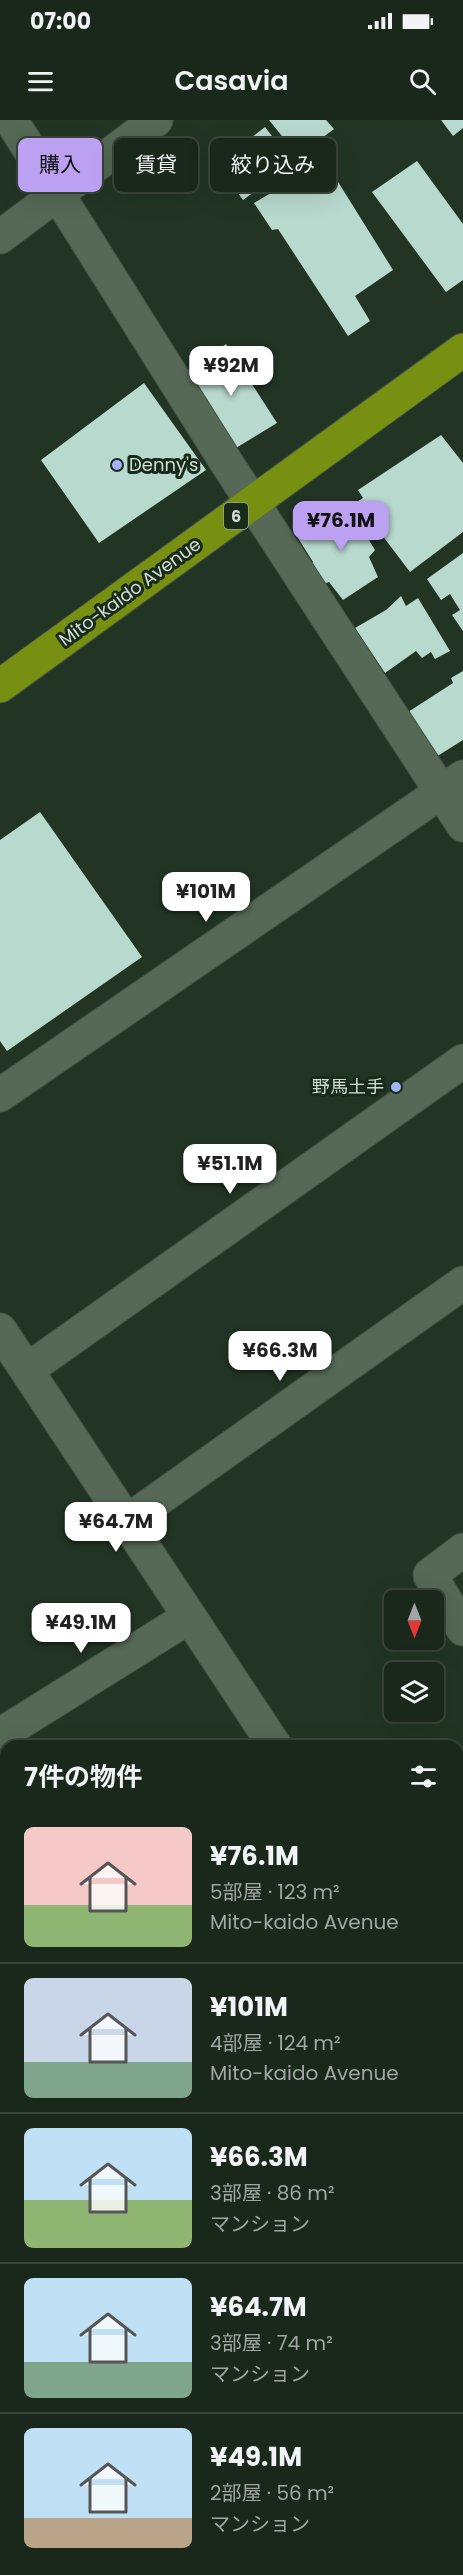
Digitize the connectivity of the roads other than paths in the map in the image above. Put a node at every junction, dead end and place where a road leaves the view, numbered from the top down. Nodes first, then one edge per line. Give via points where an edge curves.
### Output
1 (10, 120) edge
2 (156, 120) edge
3 (58, 194) junction
4 (0, 237) edge
5 (463, 350) edge
6 (254, 504) junction
7 (0, 686) edge
8 (452, 785) edge
9 (463, 825) edge
10 (462, 1064) edge
11 (0, 1095) edge
12 (463, 1283) edge
13 (0, 1330) edge
14 (27, 1370) junction
15 (126, 1522) junction
16 (463, 1550) edge
17 (189, 1617) junction
18 (463, 1629) edge
19 (0, 1735) edge
20 (271, 1740) edge

1 - 3 street
2 - 3 street
3 - 4 street
3 - 6 street
5 - 6 highway, Mito-kaido Avenue / 6
6 - 7 highway, Mito-kaido Avenue / 6
6 - 8 street
8 - 9 street
8 - 11 street
10 - 14 street
12 - 15 street
13 - 14 street
14 - 15 street
15 - 17 street
16 - 18 street via 430,1575
17 - 19 street
17 - 20 street

